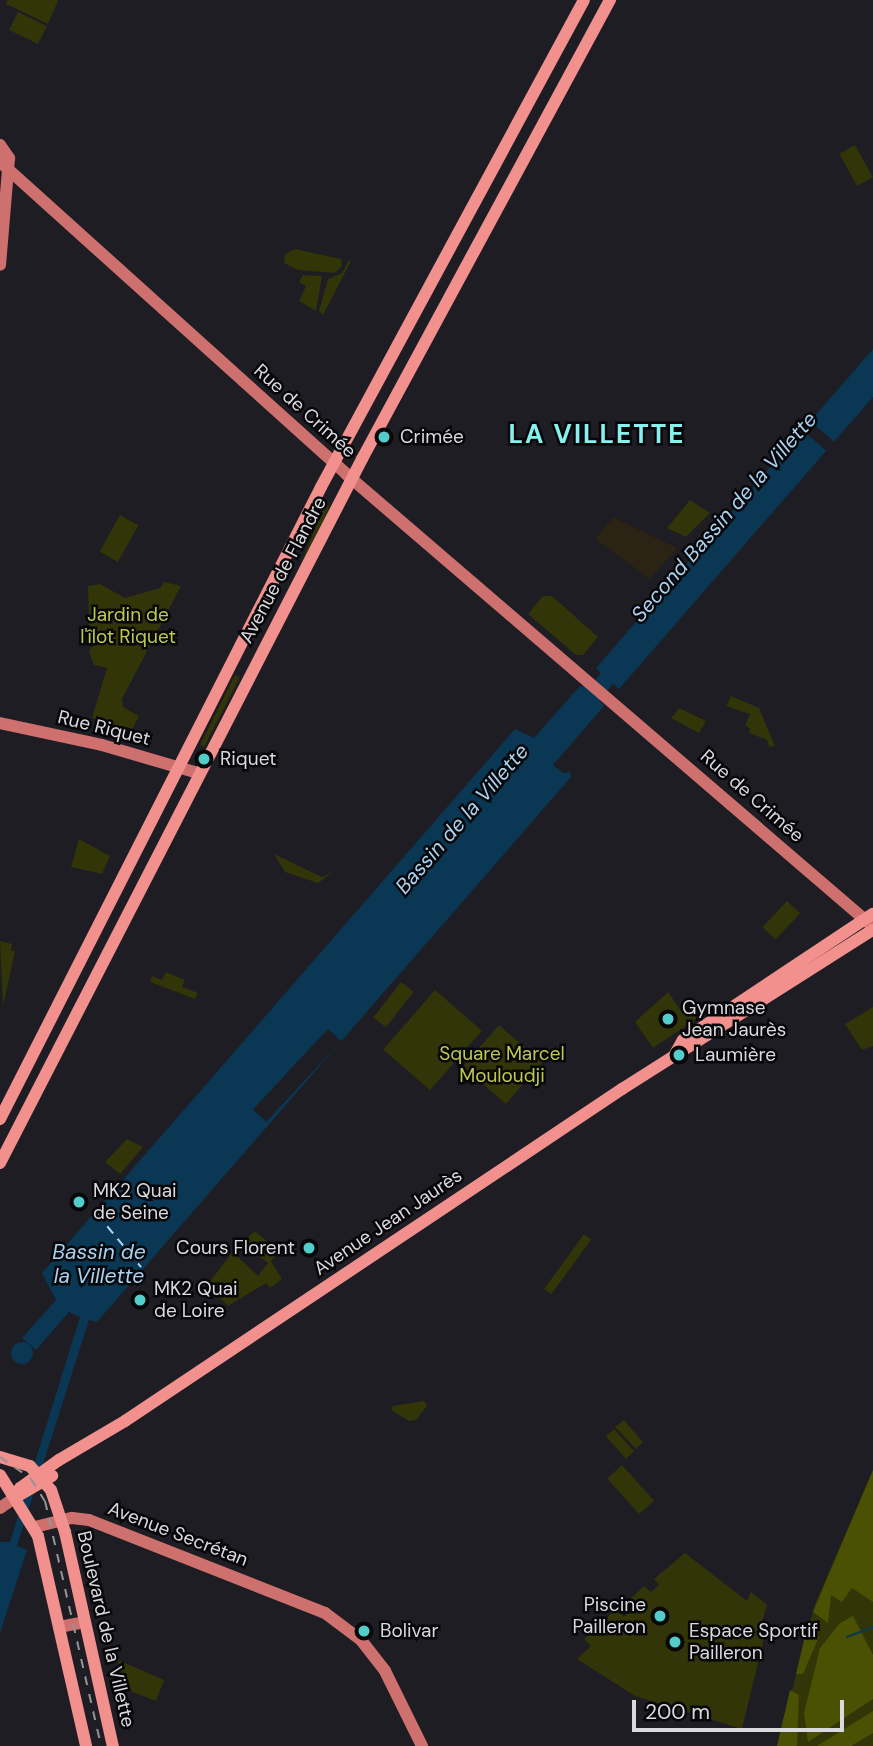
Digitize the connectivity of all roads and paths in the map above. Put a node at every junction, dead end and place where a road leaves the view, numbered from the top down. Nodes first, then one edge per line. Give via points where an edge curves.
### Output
1 (584, 0) edge
2 (610, 0) edge
3 (0, 145) edge
4 (5, 163) edge
5 (0, 265) edge
6 (334, 463) junction
7 (352, 479) junction
8 (0, 723) edge
9 (177, 766) junction
10 (198, 773) junction
11 (871, 922) edge
12 (0, 1119) edge
13 (0, 1163) edge
14 (0, 1457) edge
15 (0, 1475) edge
16 (43, 1477) junction
17 (16, 1497) junction
18 (0, 1508) edge
19 (61, 1520) junction
20 (35, 1527) junction
21 (85, 1622) junction
22 (59, 1627) junction
23 (86, 1746) edge
24 (113, 1746) edge
25 (422, 1746) edge

1 - 6 main road, Avenue de Flandre
2 - 7 main road, Avenue de Flandre
3 - 4 street, Rue de Crimée
4 - 5 street
4 - 6 street, Rue de Crimée
6 - 7 street, Rue de Crimée
6 - 9 main road, Avenue de Flandre
7 - 10 main road, Avenue de Flandre
7 - 11 street, Rue de Crimée
8 - 9 street, Rue Riquet
9 - 10 street, Rue Riquet
9 - 12 main road, Avenue de Flandre
10 - 13 main road, Avenue de Flandre
11 - 16 main road, Avenue Jean Jaurès
14 - 16 main road via 26,1464
15 - 17 main road
16 - 17 main road, Avenue Jean Jaurès via 20,1488
16 - 19 main road, Boulevard de la Villette
17 - 18 street
17 - 20 main road
19 - 20 street, Avenue Secrétan
19 - 21 main road, Boulevard de la Villette
19 - 25 street, Avenue Secrétan via 89,1520 305,1604 343,1625 372,1653 400,1694
20 - 22 main road
21 - 22 street
21 - 24 main road, Boulevard de la Villette
22 - 23 main road

